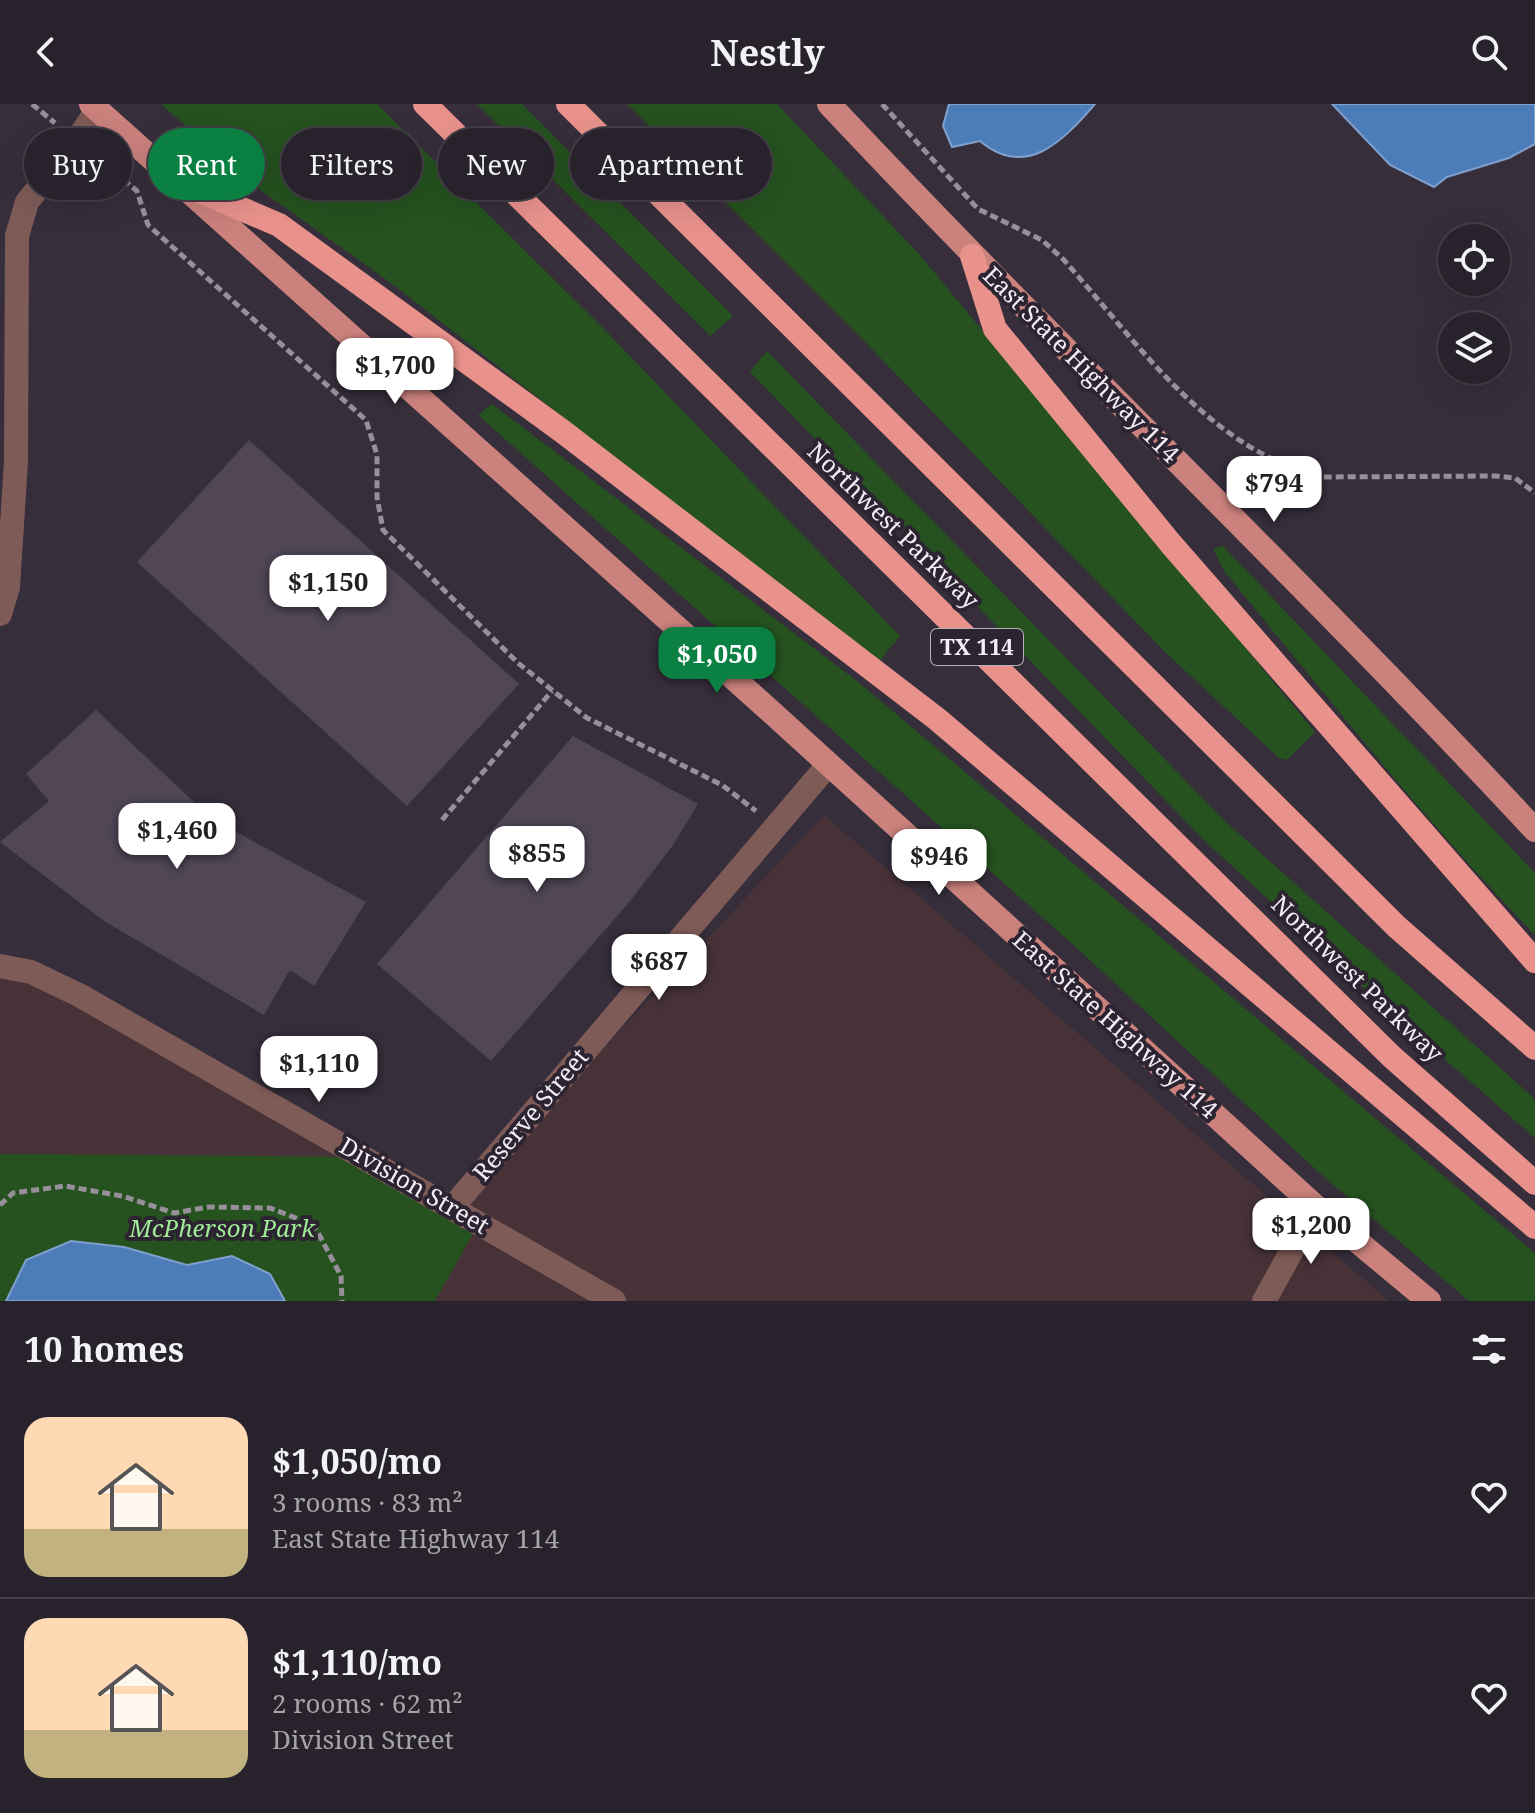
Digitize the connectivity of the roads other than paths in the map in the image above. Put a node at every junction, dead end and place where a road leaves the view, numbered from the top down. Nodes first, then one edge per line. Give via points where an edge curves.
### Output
1 (425, 104) edge
2 (568, 104) edge
3 (829, 104) edge
4 (94, 107) edge
5 (148, 153) edge
6 (203, 200) edge
7 (221, 200) edge
8 (972, 256) junction
9 (8, 448) edge
10 (5, 556) edge
11 (0, 614) edge
12 (828, 765) junction
13 (1535, 830) edge
14 (1535, 961) edge
15 (0, 966) edge
16 (1535, 1048) edge
17 (1535, 1183) edge
18 (1316, 1207) junction
19 (452, 1208) junction
20 (1535, 1227) edge
21 (614, 1301) edge
22 (1264, 1301) edge
23 (1429, 1301) edge

1 - 17 highway, Northwest Parkway / TX 114 via 1392,1057
2 - 16 highway via 1397,927
3 - 8 main road, East State Highway 114
4 - 5 main road, East State Highway 114
4 - 9 street via 77,140 27,202 17,236
6 - 12 main road, East State Highway 114
7 - 20 highway via 279,225 562,431 937,719
8 - 13 main road, East State Highway 114 via 1378,661
8 - 14 highway via 995,329 1171,544
9 - 10 street
10 - 11 street via 8,587
12 - 18 main road, East State Highway 114
12 - 19 street, Reserve Street
15 - 19 street, Division Street via 31,972 79,995
18 - 22 street
18 - 23 main road, East State Highway 114
19 - 21 street, Division Street

